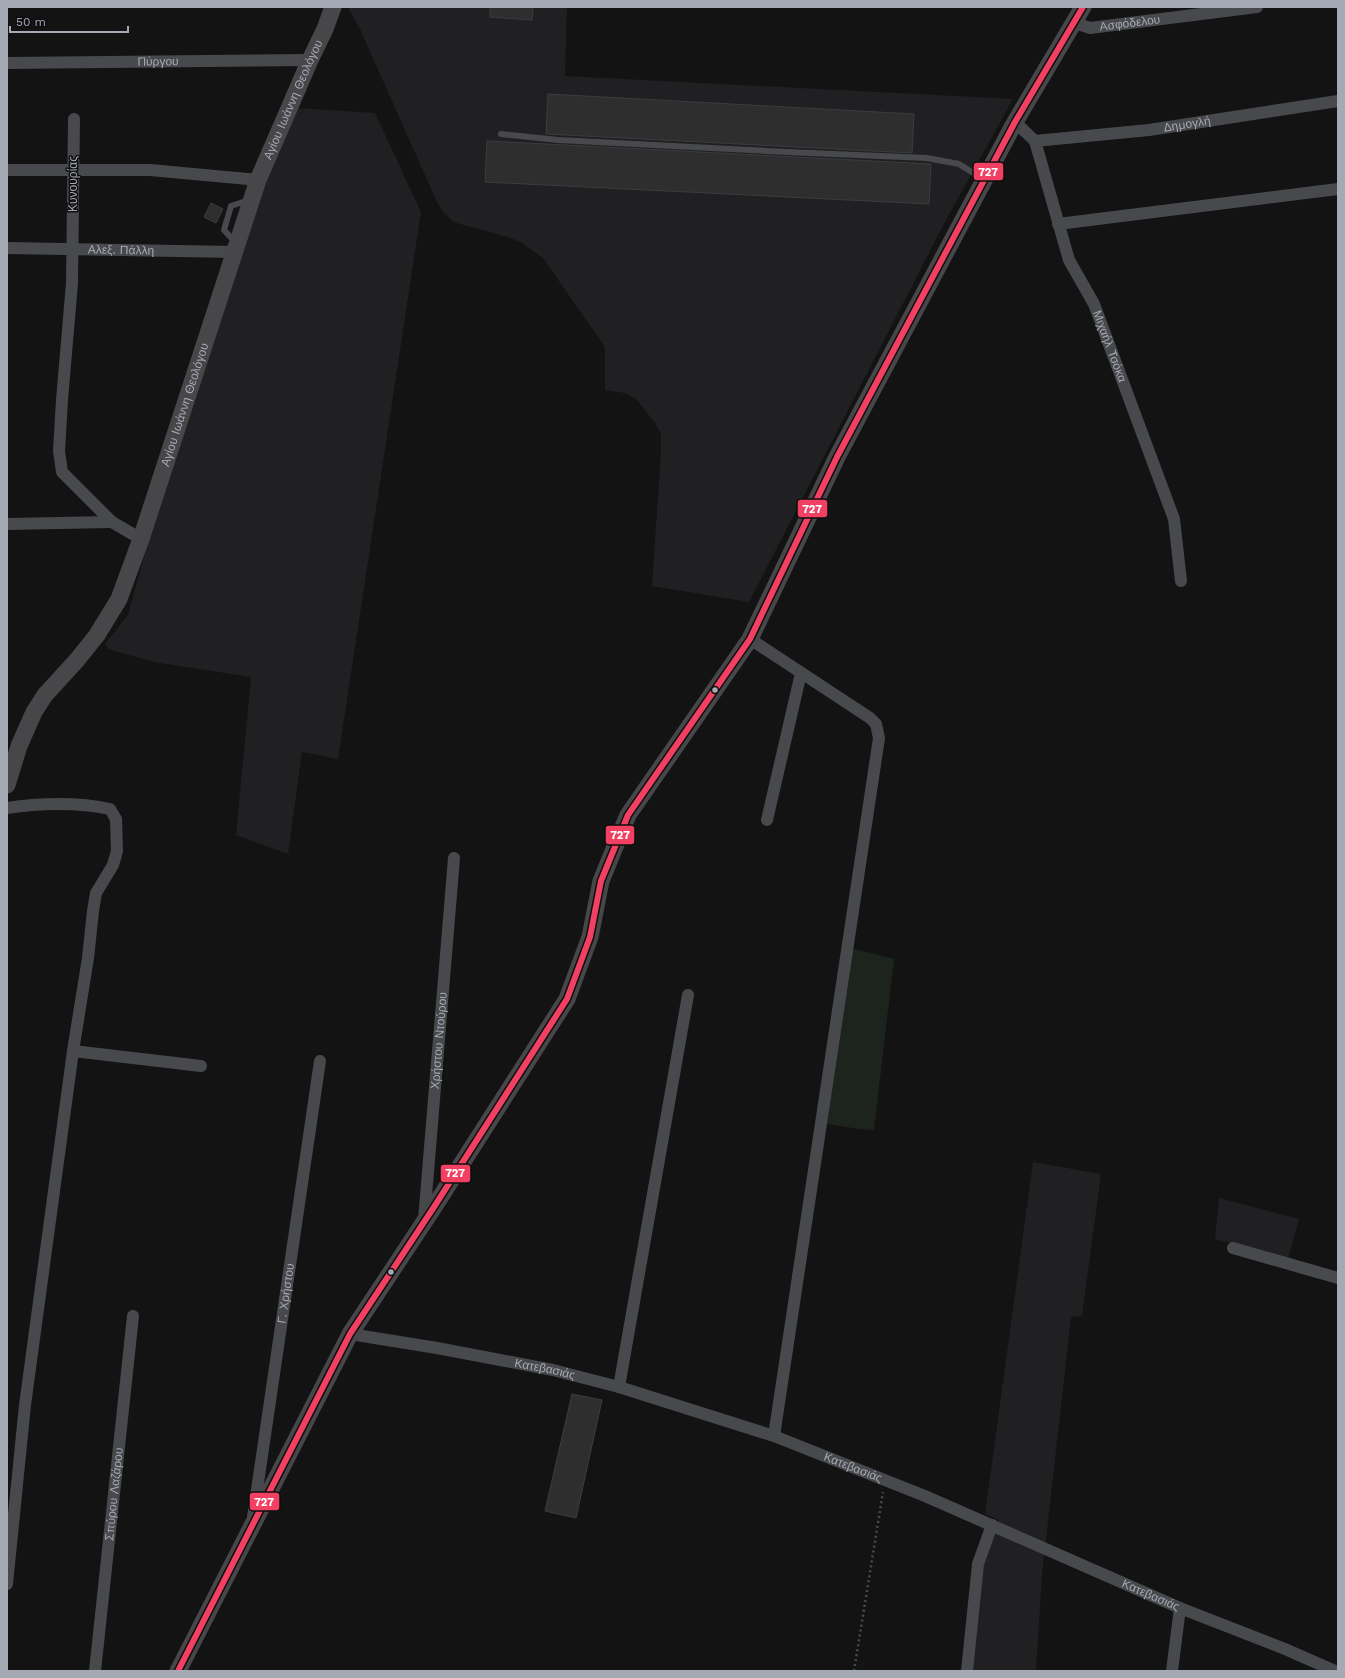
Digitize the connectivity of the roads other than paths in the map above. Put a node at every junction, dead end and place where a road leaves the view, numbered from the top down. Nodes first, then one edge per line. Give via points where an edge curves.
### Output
1 (333, 7) edge
2 (1083, 7) edge
3 (1257, 7) edge
4 (1075, 23) junction
5 (310, 60) junction
6 (7, 63) edge
7 (1338, 102) edge
8 (74, 119) dead end
9 (1015, 122) junction
10 (501, 134) dead end
11 (1035, 141) junction
12 (7, 170) edge
13 (74, 170) junction
14 (258, 180) junction
15 (984, 180) junction
16 (1338, 189) edge
17 (1058, 224) junction
18 (7, 248) edge
19 (73, 249) junction
20 (237, 249) junction
21 (112, 522) junction
22 (7, 524) edge
23 (141, 539) junction
24 (1181, 581) dead end
25 (750, 639) junction
26 (801, 673) junction
27 (7, 785) edge
28 (7, 808) edge
29 (767, 820) dead end
30 (454, 858) dead end
31 (688, 995) dead end
32 (73, 1051) junction
33 (320, 1061) dead end
34 (201, 1066) dead end
35 (424, 1222) junction
36 (1233, 1248) dead end
37 (1338, 1278) edge
38 (133, 1316) dead end
39 (350, 1334) junction
40 (619, 1387) junction
41 (774, 1436) junction
42 (992, 1525) junction
43 (252, 1526) junction
44 (7, 1584) edge
45 (1180, 1608) junction
46 (95, 1671) edge
47 (178, 1671) edge
48 (967, 1671) edge
49 (1172, 1671) edge
50 (1335, 1671) edge

1 - 5 street, Αγίου Ιωάννη Θεολόγου
2 - 4 street
3 - 4 street, Ασφόδελου via 1090,28
4 - 9 street
5 - 6 street, Πύργου
5 - 14 street, Αγίου Ιωάννη Θεολόγου
7 - 11 street, Δημογλή via 1149,130
8 - 13 street, Κυνουρίας
9 - 11 street
9 - 15 street
10 - 15 lane via 558,140 927,158 959,164
11 - 17 street, Μιχαήλ Τσόκα
12 - 13 street
13 - 14 street via 150,170
13 - 19 street, Κυνουρίας
14 - 20 street, Αγίου Ιωάννη Θεολόγου
15 - 25 street via 837,457
16 - 17 street
17 - 24 street, Μιχαήλ Τσόκα via 1069,260 1094,304 1174,519
18 - 19 street, Αλεξ. Πάλλη
19 - 20 street, Αλεξ. Πάλλη
19 - 21 street, Κυνουρίας via 59,451 62,472
20 - 23 street, Αγίου Ιωάννη Θεολόγου
21 - 22 street
21 - 23 street, Κυνουρίας
23 - 27 street, Αγίου Ιωάννη Θεολόγου via 109,617 34,712 19,746
25 - 26 street
25 - 35 street via 628,815 601,880 590,937 567,999
26 - 29 street
26 - 41 street via 870,718 876,724 879,738
28 - 32 street via 49,804 96,806 110,809 116,819 117,851 110,870 96,893
30 - 35 street, Χρήστου Ντούρου
31 - 40 street
32 - 34 street
32 - 44 street via 25,1404
33 - 43 street, Γ. Χρήστου
35 - 39 street
36 - 37 street
38 - 46 street, Σπύρου Λαζάρου
39 - 40 street, Κατεβασιάς via 554,1370
39 - 43 street
40 - 41 street, Κατεβασιάς
41 - 42 street, Κατεβασιάς
42 - 45 street, Κατεβασιάς
42 - 48 street via 978,1564
43 - 47 street
45 - 49 street
45 - 50 street, Κατεβασιάς

